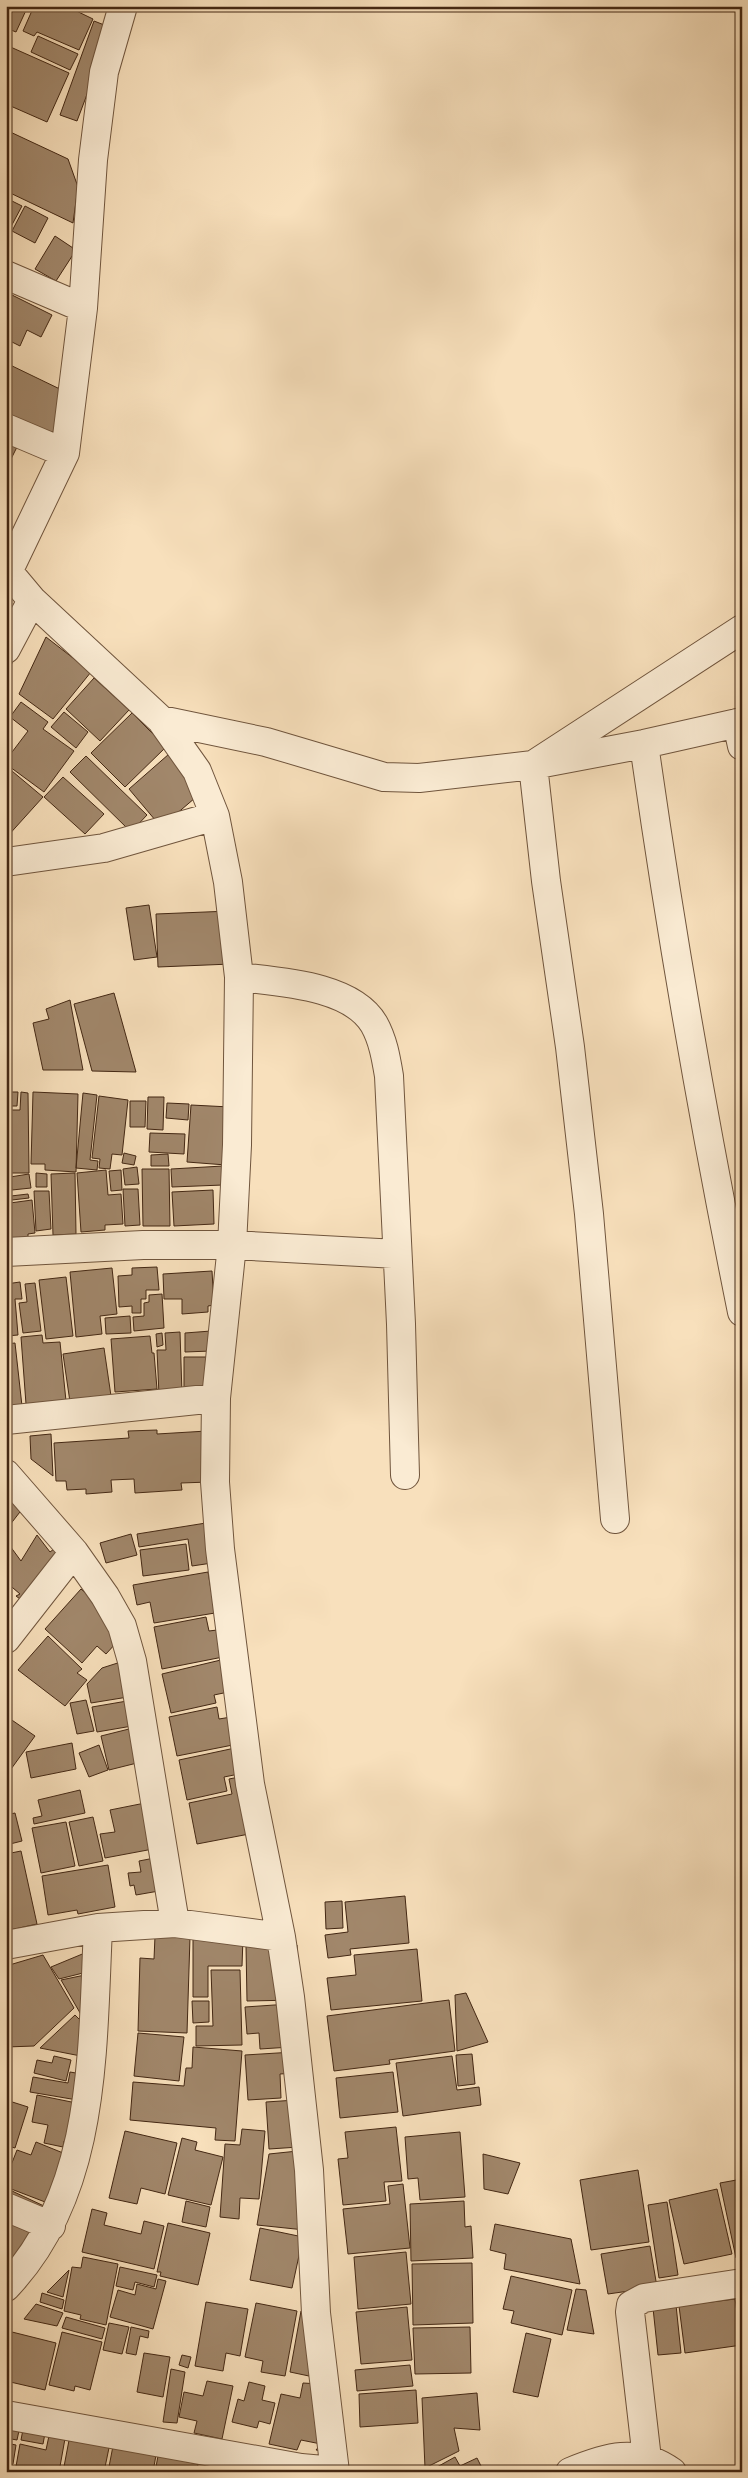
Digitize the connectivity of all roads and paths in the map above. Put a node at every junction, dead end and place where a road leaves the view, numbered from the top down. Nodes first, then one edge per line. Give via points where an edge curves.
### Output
1 (123, 6) edge
2 (6, 275) edge
3 (83, 308) junction
4 (6, 428) edge
5 (66, 453) junction
6 (8, 570) edge
7 (32, 600) junction
8 (742, 629) edge
9 (6, 649) edge
10 (161, 720) junction
11 (740, 730) edge
12 (644, 744) junction
13 (533, 765) junction
14 (215, 816) junction
15 (6, 862) edge
16 (239, 977) junction
17 (232, 1245) junction
18 (6, 1252) edge
19 (397, 1254) junction
20 (742, 1312) edge
21 (216, 1398) junction
22 (6, 1420) edge
23 (6, 1474) edge
24 (405, 1475) dead end
25 (615, 1518) dead end
26 (74, 1552) junction
27 (6, 1639) edge
28 (175, 1923) junction
29 (98, 1928) junction
30 (281, 1937) junction
31 (6, 1945) edge
32 (6, 2207) edge
33 (51, 2226) junction
34 (742, 2283) edge
35 (6, 2287) edge
36 (6, 2415) edge
37 (647, 2459) junction
38 (335, 2471) edge
39 (570, 2472) edge
40 (672, 2472) edge

1 - 3 street via 104,72
2 - 3 street
3 - 5 street
4 - 5 street
5 - 6 street
6 - 7 street
7 - 9 street
7 - 10 street
8 - 13 street
10 - 13 street via 266,742 384,777 419,778
10 - 14 street via 197,771
11 - 12 street
12 - 13 street
12 - 20 street via 666,903 707,1140
13 - 25 street via 589,1214
14 - 15 street via 104,848
14 - 16 street via 228,882
16 - 17 street
16 - 19 street via 302,985 328,993 350,1002 373,1023 381,1039 388,1076
17 - 18 street via 143,1245
17 - 19 street
17 - 21 street
19 - 24 street
21 - 22 street
21 - 30 street via 215,1482 223,1577 250,1784
23 - 26 street
26 - 27 street
26 - 28 street via 122,1626 132,1662
28 - 29 street
28 - 30 street
29 - 31 street
29 - 33 street via 89,2092 75,2163
30 - 38 street via 309,2170 316,2313
32 - 33 street
33 - 35 street via 19,2274
34 - 37 street via 644,2298 631,2305
36 - 38 street via 300,2468
37 - 39 street via 626,2456 602,2459
37 - 40 street

